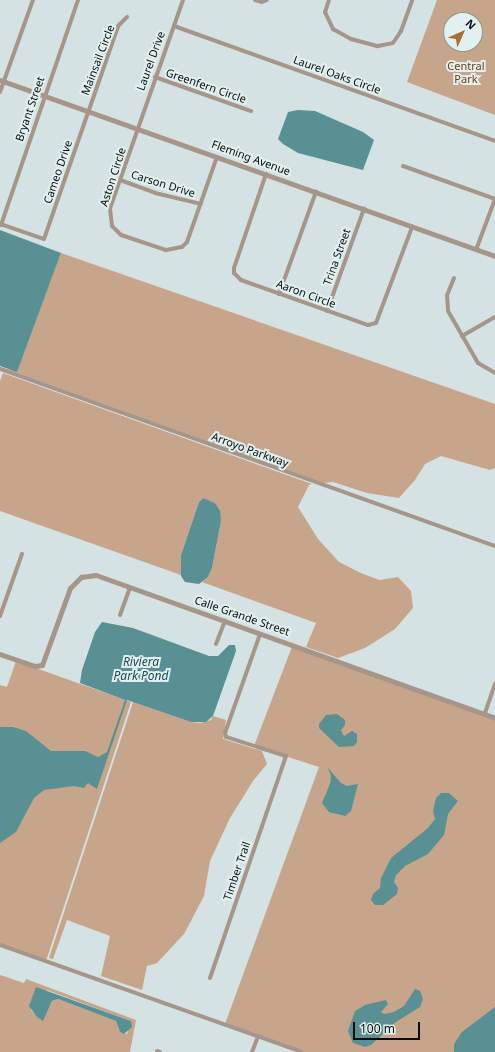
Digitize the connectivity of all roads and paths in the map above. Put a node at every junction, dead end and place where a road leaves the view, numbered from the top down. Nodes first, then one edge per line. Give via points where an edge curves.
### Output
1 (33, 0) edge
2 (78, 0) edge
3 (183, 0) edge
4 (255, 0) edge
5 (267, 0) edge
6 (328, 0) edge
7 (412, 0) edge
8 (127, 17) dead end
9 (174, 26) junction
10 (155, 77) junction
11 (2, 80) edge
12 (0, 92) edge
13 (44, 95) junction
14 (88, 110) junction
15 (251, 111) dead end
16 (137, 128) junction
17 (495, 141) edge
18 (217, 157) junction
19 (403, 166) dead end
20 (266, 174) junction
21 (120, 180) junction
22 (316, 192) junction
23 (495, 199) edge
24 (201, 204) junction
25 (364, 209) junction
26 (0, 224) edge
27 (412, 227) junction
28 (476, 250) junction
29 (495, 256) edge
30 (454, 278) dead end
31 (279, 294) junction
32 (327, 311) junction
33 (495, 317) edge
34 (462, 336) junction
35 (1, 370) edge
36 (495, 373) edge
37 (0, 375) edge
38 (495, 546) edge
39 (22, 554) dead end
40 (130, 588) junction
41 (120, 614) dead end
42 (0, 616) edge
43 (225, 621) junction
44 (260, 634) junction
45 (216, 644) dead end
46 (0, 654) edge
47 (495, 684) edge
48 (485, 713) junction
49 (495, 718) edge
50 (0, 945) edge
51 (210, 978) dead end
52 (258, 1036) junction
53 (252, 1052) edge
54 (302, 1052) edge

1 - 11 street
2 - 13 street, Bryant Street
3 - 9 street, Laurel Drive
4 - 5 street
6 - 7 street via 325,12 333,29 352,39 378,46 393,43 401,31
8 - 14 street, Mainsail Circle via 118,26
9 - 10 street, Laurel Drive
9 - 17 street, Laurel Oaks Circle
10 - 15 street, Greenfern Circle
10 - 16 street, Laurel Drive
11 - 12 street
11 - 13 street, Fleming Avenue
13 - 14 street, Fleming Avenue
13 - 26 street, Bryant Street
14 - 16 street, Fleming Avenue
14 - 26 street, Cameo Drive via 44,239
16 - 18 street, Fleming Avenue
16 - 21 street, Aston Circle
18 - 20 street, Fleming Avenue
18 - 24 street, Aston Circle
19 - 23 street
20 - 22 street, Fleming Avenue
20 - 31 street, Aaron Circle via 234,273 241,280
21 - 24 street, Carson Drive via 155,193
21 - 24 street, Aston Circle via 110,209 112,226 121,235 166,250 176,250 187,242
22 - 25 street, Fleming Avenue
22 - 31 street
23 - 28 street
25 - 27 street, Fleming Avenue
25 - 32 street, Trina Street
27 - 28 street, Fleming Avenue
27 - 32 street, Aaron Circle via 376,323 368,325
28 - 29 street, Fleming Avenue
30 - 34 street via 446,304
31 - 32 street, Aaron Circle
33 - 34 street
34 - 36 street via 478,363
35 - 37 street
35 - 38 street, Arroyo Parkway
39 - 42 street
40 - 41 street
40 - 43 street, Calle Grande Street
40 - 46 street, Calle Grande Street via 88,574 74,581 42,665 34,666
43 - 44 street, Calle Grande Street
43 - 45 street
44 - 48 street, Calle Grande Street
44 - 51 street, Timber Trail via 225,728 226,737 286,756
47 - 48 street
48 - 49 street, Calle Grande Street
50 - 52 street
52 - 53 street
52 - 54 street

